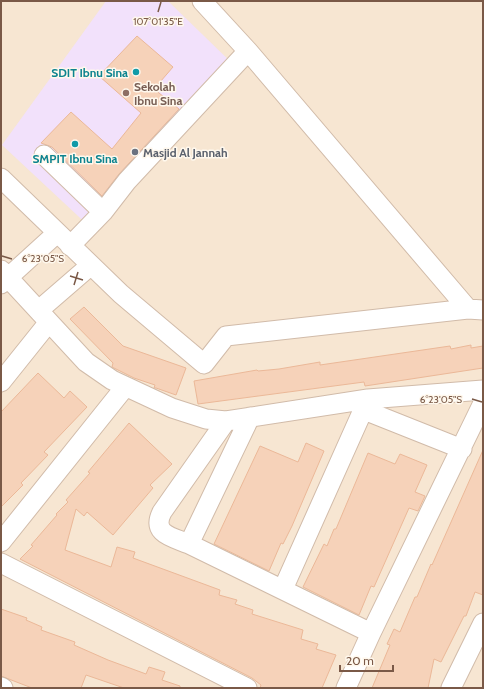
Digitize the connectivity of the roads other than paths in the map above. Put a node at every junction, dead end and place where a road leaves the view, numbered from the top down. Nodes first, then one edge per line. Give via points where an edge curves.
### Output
1 (202, 1) edge
2 (248, 51) junction
3 (44, 155) dead end
4 (1, 178) edge
5 (103, 212) junction
6 (57, 232) junction
7 (70, 246) junction
8 (91, 266) junction
9 (4, 277) edge
10 (476, 310) edge
11 (44, 316) junction
12 (1, 382) edge
13 (125, 387) junction
14 (483, 390) edge
15 (483, 403) edge
16 (366, 405) junction
17 (250, 417) junction
18 (226, 421) junction
19 (462, 449) junction
20 (1, 542) edge
21 (189, 544) junction
22 (1, 563) edge
23 (283, 589) junction
24 (481, 631) edge
25 (371, 633) junction
26 (247, 688) edge
27 (346, 688) edge
28 (451, 688) edge

1 - 2 street
2 - 5 street via 127,181
2 - 10 street
3 - 5 street
4 - 6 street
5 - 7 street
6 - 7 street
6 - 9 street
7 - 8 street
8 - 10 street via 204,364 226,336
8 - 11 street
9 - 11 street
11 - 12 street
11 - 13 street via 86,362
13 - 18 street via 172,408
13 - 20 street
14 - 16 street
15 - 19 street
16 - 17 street
16 - 19 street
16 - 23 street
17 - 18 street
17 - 21 street
18 - 21 street via 158,520 160,528 168,535
19 - 25 street
21 - 23 street
22 - 26 street
23 - 25 street
24 - 28 street
25 - 27 street

